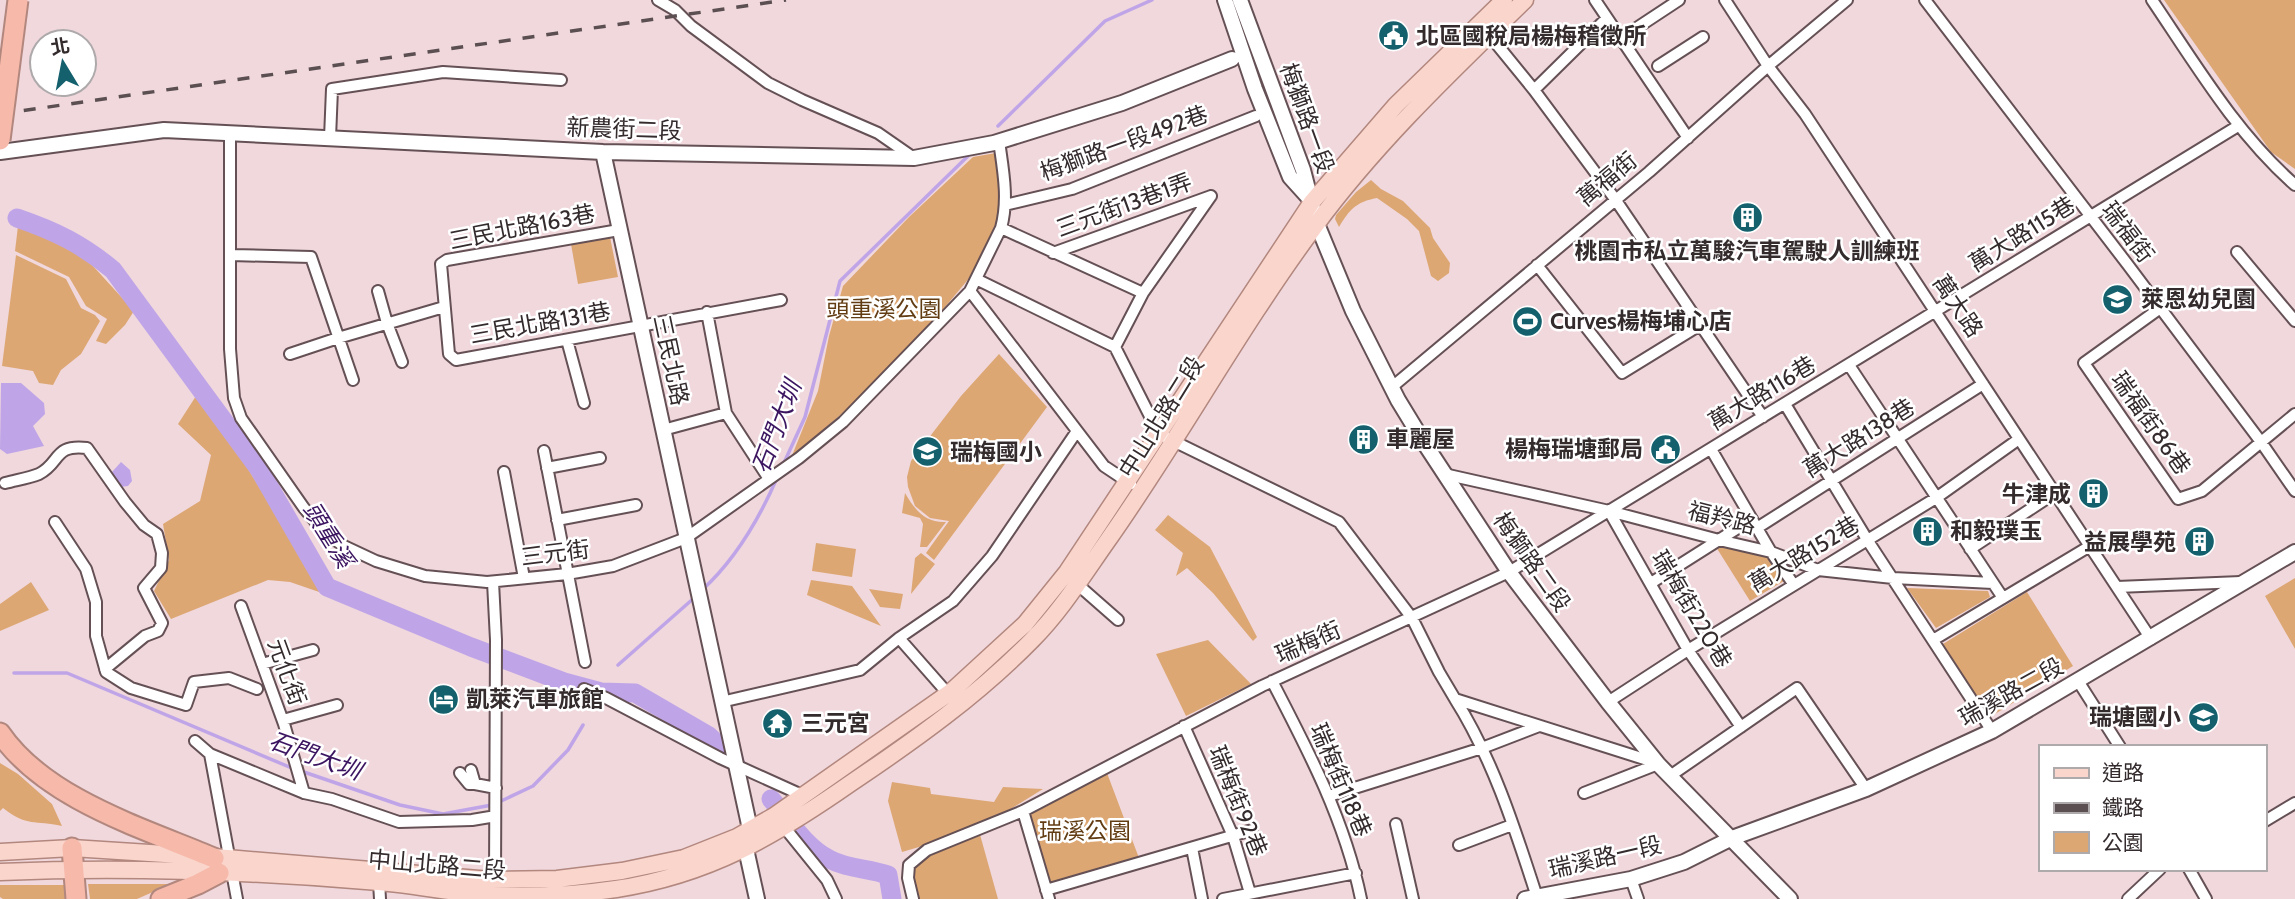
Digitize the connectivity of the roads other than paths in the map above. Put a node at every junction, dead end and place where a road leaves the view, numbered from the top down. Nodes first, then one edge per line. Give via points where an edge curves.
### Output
1 (19, 0) edge
2 (677, 0) edge
3 (1225, 0) edge
4 (1240, 0) edge
5 (1504, 0) edge
6 (1525, 0) edge
7 (1595, 0) edge
8 (1679, 0) edge
9 (1725, 0) edge
10 (1847, 0) edge
11 (1925, 0) edge
12 (2152, 0) edge
13 (659, 1) edge
14 (1607, 18) junction
15 (1484, 30) junction
16 (1632, 30) dead end
17 (1703, 37) dead end
18 (1233, 59) dead end
19 (1658, 66) dead end
20 (1768, 66) junction
21 (561, 80) dead end
22 (1534, 90) junction
23 (1256, 116) dead end
24 (2238, 126) junction
25 (230, 135) junction
26 (330, 138) junction
27 (1688, 138) junction
28 (0, 140) edge
29 (999, 141) junction
30 (0, 152) edge
31 (603, 152) junction
32 (914, 158) junction
33 (1297, 173) junction
34 (2295, 185) edge
35 (1615, 199) junction
36 (1312, 202) junction
37 (1005, 205) junction
38 (2090, 217) junction
39 (1317, 224) junction
40 (1001, 228) junction
41 (619, 230) junction
42 (1052, 253) junction
43 (2237, 253) dead end
44 (231, 255) junction
45 (1537, 265) junction
46 (976, 279) junction
47 (378, 291) dead end
48 (970, 291) junction
49 (1143, 292) junction
50 (781, 300) dead end
51 (444, 307) junction
52 (2160, 309) junction
53 (1937, 311) junction
54 (707, 312) junction
55 (2295, 321) edge
56 (387, 323) junction
57 (1700, 325) junction
58 (640, 326) junction
59 (338, 338) junction
60 (567, 340) junction
61 (1115, 348) junction
62 (290, 354) dead end
63 (450, 355) joint
64 (402, 362) dead end
65 (1849, 365) junction
66 (353, 380) dead end
67 (1983, 384) junction
68 (1392, 387) junction
69 (584, 403) dead end
70 (1785, 404) junction
71 (726, 414) junction
72 (2295, 414) edge
73 (1763, 417) junction
74 (663, 430) junction
75 (1077, 431) junction
76 (1166, 438) junction
77 (1898, 439) junction
78 (2019, 439) junction
79 (2261, 442) junction
80 (1711, 449) junction
81 (544, 451) dead end
82 (600, 458) dead end
83 (547, 468) junction
84 (504, 472) dead end
85 (1444, 474) junction
86 (772, 477) junction
87 (1831, 481) junction
88 (1128, 482) junction
89 (5, 483) dead end
90 (2295, 491) edge
91 (1142, 492) junction
92 (2055, 493) junction
93 (1936, 498) junction
94 (636, 505) dead end
95 (1609, 510) junction
96 (557, 520) junction
97 (55, 522) dead end
98 (1755, 524) junction
99 (686, 538) junction
100 (1718, 540) junction
101 (1868, 541) junction
102 (2090, 546) junction
103 (1970, 549) junction
104 (1771, 552) junction
105 (2295, 552) edge
106 (1818, 570) junction
107 (1508, 572) junction
108 (567, 574) junction
109 (524, 578) junction
110 (1893, 578) junction
111 (493, 582) junction
112 (2244, 582) junction
113 (1651, 583) junction
114 (1993, 583) junction
115 (1077, 584) junction
116 (1794, 585) junction
117 (2117, 587) junction
118 (2003, 598) junction
119 (241, 606) dead end
120 (1412, 618) junction
121 (1118, 620) dead end
122 (899, 638) junction
123 (2151, 639) junction
124 (1933, 640) junction
125 (313, 650) dead end
126 (1688, 650) junction
127 (585, 662) dead end
128 (262, 664) junction
129 (105, 669) junction
130 (1272, 681) junction
131 (2078, 681) junction
132 (257, 689) dead end
133 (595, 693) dead end
134 (1455, 699) junction
135 (954, 700) junction
136 (722, 702) junction
137 (1608, 702) junction
138 (337, 705) dead end
139 (283, 720) junction
140 (1184, 726) junction
141 (1539, 726) junction
142 (1741, 727) junction
143 (1992, 731) junction
144 (0, 733) edge
145 (195, 741) dead end
146 (2119, 745) edge
147 (1482, 748) junction
148 (211, 754) junction
149 (1658, 764) junction
150 (736, 765) junction
151 (465, 771) dead end
152 (1670, 776) junction
153 (303, 787) junction
154 (1866, 789) junction
155 (496, 791) junction
156 (1584, 793) dead end
157 (1329, 796) junction
158 (2295, 803) edge
159 (1023, 811) junction
160 (791, 813) junction
161 (493, 814) junction
162 (2267, 820) edge
163 (1396, 824) dead end
164 (1512, 825) junction
165 (750, 829) junction
166 (1252, 830) dead end
167 (1233, 836) junction
168 (1731, 838) junction
169 (1459, 845) dead end
170 (72, 848) junction
171 (1192, 848) junction
172 (746, 849) junction
173 (0, 852) edge
174 (224, 865) junction
175 (73, 871) junction
176 (2158, 871) edge
177 (2190, 871) edge
178 (0, 872) edge
179 (614, 872) junction
180 (1356, 873) junction
181 (1631, 879) junction
182 (495, 880) junction
183 (379, 882) junction
184 (1250, 893) junction
185 (618, 894) edge
186 (1047, 894) edge
187 (1531, 898) edge
188 (76, 899) edge
189 (160, 899) edge
190 (237, 899) edge
191 (380, 899) edge
192 (757, 899) edge
193 (836, 899) edge
194 (913, 899) edge
195 (1202, 899) edge
196 (1223, 899) edge
197 (1361, 899) edge
198 (1413, 899) edge
199 (1638, 899) edge
200 (1790, 899) edge
201 (2128, 899) edge
202 (2206, 899) edge

1 - 28 highway, bridge
2 - 13 street
3 - 33 street, 梅獅路一段 via 1255,89
4 - 33 street, 梅獅路一段
5 - 15 main road, 中山北路二段
6 - 15 main road, 中山北路二段
7 - 14 street
8 - 16 street
9 - 20 street, 萬大路
10 - 20 street, 萬福街
11 - 38 street, 瑞福街
12 - 24 street
13 - 32 street via 768,83 878,133
14 - 22 street
14 - 27 street
15 - 22 street
15 - 36 main road, 中山北路二段 via 1396,105
15 - 39 main road, 中山北路二段
17 - 19 street
18 - 29 street, 新農街二段 via 1122,103
20 - 27 street, 萬福街
20 - 53 street, 萬大路
21 - 26 street via 443,72 332,89
22 - 35 street
23 - 37 street, 梅獅路一段492巷 via 1072,189
24 - 34 street
24 - 38 street, 萬大路115巷
25 - 26 street, 新農街二段
25 - 30 street, 新農街二段 via 164,130
25 - 44 street, 三元街
26 - 31 street, 新農街二段
27 - 35 street, 萬福街
29 - 32 street, 新農街二段
29 - 37 street, 三元街
31 - 32 street, 新農街二段
31 - 41 street, 三民北路
33 - 36 street, 梅獅路一段
35 - 45 street, 萬福街
35 - 57 street
36 - 39 street, 梅獅路二段
36 - 76 main road, 中山北路二段 via 1288,234
37 - 40 street, 三元街
38 - 52 street, 瑞福街
38 - 53 street, 萬大路115巷
39 - 68 street, 梅獅路二段 via 1353,311
39 - 76 main road, 中山北路二段
40 - 42 street
40 - 46 street, 三元街
41 - 51 street, 三民北路163巷 via 447,260 440,264
41 - 58 street, 三民北路
42 - 49 street
42 - 49 street, 三元街13巷1弄 via 1211,196
43 - 55 street
44 - 59 street via 311,257
44 - 111 street, 三元街 via 234,398 241,418 304,508 325,533 376,562 425,576
45 - 57 street via 1622,373
45 - 68 street, 萬福街
46 - 48 street, 三元街
46 - 61 street
47 - 56 street
48 - 75 street
48 - 86 street, 三元街 via 843,422
49 - 61 street
50 - 54 street, 三民北路131巷
51 - 56 street
51 - 63 street, 三民北路163巷
52 - 79 street, 瑞福街
52 - 79 street, 瑞福街86巷 via 2084,363 2178,499 2202,491
53 - 65 street, 萬大路116巷
53 - 67 street, 萬大路
54 - 58 street, 三民北路131巷
54 - 71 street
56 - 59 street
56 - 64 street
57 - 73 street
58 - 60 street, 三民北路131巷
58 - 74 street, 三民北路
59 - 62 street
59 - 66 street
60 - 63 street, 三民北路131巷 via 456,360
60 - 69 street
61 - 76 street
65 - 70 street, 萬大路116巷
65 - 77 street
67 - 77 street, 萬大路138巷
67 - 78 street, 萬大路
68 - 85 street, 梅獅路二段
70 - 73 street, 萬大路116巷
70 - 87 street
71 - 74 street
71 - 86 street
72 - 79 street
73 - 80 street, 萬大路116巷
74 - 99 street, 三民北路
75 - 88 street via 1104,466
75 - 122 street via 992,556 953,601
76 - 88 main road, 中山北路二段
76 - 91 main road, 中山北路二段
76 - 120 street via 1339,522
77 - 87 street, 萬大路138巷
77 - 93 street
78 - 92 street, 萬大路
78 - 93 street, 萬大路152巷
79 - 90 street, 瑞福街
80 - 95 street, 萬大路116巷
80 - 98 street
81 - 83 street
82 - 83 street
83 - 96 street
84 - 109 street
85 - 95 street, 福羚路
85 - 107 street, 梅獅路二段
86 - 99 street, 三元街
87 - 98 street, 萬大路138巷
87 - 101 street
88 - 91 street
88 - 135 main road, 中山北路二段 via 1067,572
89 - 129 street via 41,473 62,451 87,447 125,502 157,534 161,568 144,588 162,623 158,631 145,636
91 - 115 main road, 中山北路二段
92 - 102 street, 萬大路
92 - 103 street
93 - 101 street, 萬大路152巷
93 - 103 street
94 - 96 street
95 - 100 street, 福羚路
95 - 107 street, 瑞梅街
95 - 113 street, 瑞梅街220巷
96 - 108 street
97 - 129 street via 86,569 96,602 96,636
98 - 100 street, 萬大路138巷
98 - 104 street
99 - 108 street, 三元街 via 613,566
99 - 136 street, 三民北路
100 - 104 street, 福羚路
100 - 113 street, 萬大路138巷
101 - 106 street, 萬大路152巷
101 - 110 street
102 - 117 street, 萬大路
102 - 118 street
103 - 114 street
104 - 106 street, 福羚路
104 - 116 street
105 - 112 street, 瑞溪路二段
106 - 110 street, 福羚路
106 - 116 street, 萬大路152巷
107 - 120 street, 瑞梅街
107 - 137 street, 梅獅路二段
108 - 109 street, 三元街
108 - 127 street
109 - 111 street, 三元街
110 - 114 street, 福羚路
110 - 124 street
111 - 155 street
112 - 117 street
112 - 123 street, 瑞溪路二段
113 - 126 street, 瑞梅街220巷
114 - 118 street
115 - 121 street
115 - 135 main road, 中山北路二段 via 1035,638
116 - 126 street, 萬大路152巷
117 - 123 street, 萬大路
118 - 124 street
119 - 128 street, 元化街
120 - 130 street, 瑞梅街
120 - 134 street
122 - 135 street
122 - 136 street via 860,670
123 - 131 street, 瑞溪路二段
124 - 143 street
125 - 128 street
126 - 137 street, 萬大路152巷
126 - 142 street, 瑞梅街220巷
128 - 139 street, 元化街
129 - 132 street via 131,688 186,705 194,682 229,677
130 - 140 street, 瑞梅街
130 - 157 street, 瑞梅街118巷
131 - 143 street, 瑞溪路二段
131 - 146 street
133 - 150 street
134 - 141 street
134 - 147 street
135 - 160 main road, 中山北路二段
135 - 160 main road, 中山北路二段 via 928,730
136 - 150 street
137 - 149 street, 梅獅路二段
138 - 139 street
139 - 153 street, 元化街
140 - 159 street, 瑞梅街
140 - 167 street, 瑞梅街92巷
141 - 147 street
141 - 149 street
142 - 152 street
142 - 154 street via 1797,688
143 - 154 street, 瑞溪路二段
144 - 174 highway via 28,764 80,802
145 - 148 street
147 - 157 street
147 - 164 street
148 - 153 street
148 - 174 street
149 - 152 street, 梅獅路二段
149 - 156 street
150 - 160 street
150 - 165 street
151 - 155 street via 475,784
152 - 168 street, 梅獅路二段
153 - 161 street via 399,822 472,820
154 - 168 street, 瑞溪路二段
155 - 161 street
157 - 180 street, 瑞梅街118巷
158 - 162 street
159 - 186 street
159 - 194 street, 瑞梅街 via 918,857 909,865
160 - 165 main road, 中山北路二段
160 - 172 main road, 中山北路二段
160 - 193 street
161 - 182 street
163 - 198 street
164 - 169 street
164 - 187 street
165 - 172 street
165 - 179 main road, 中山北路二段 via 684,858
166 - 167 street
167 - 171 street
167 - 184 street, 瑞梅街92巷
168 - 181 street, 瑞溪路一段 via 1684,862
168 - 200 street, 梅獅路二段
170 - 173 main road, 中山北路二段
170 - 174 main road, 中山北路二段
170 - 175 highway
171 - 186 street
171 - 195 street
172 - 185 main road, 中山北路二段 via 680,876
172 - 192 street
174 - 175 main road, 中山北路二段
174 - 182 main road, 中山北路二段
174 - 183 main road, 中山北路二段
174 - 189 highway via 198,884
174 - 190 street
175 - 178 main road, 中山北路二段
175 - 188 highway
176 - 201 street
177 - 202 street
179 - 182 main road, 中山北路二段
179 - 185 street
180 - 184 street
180 - 197 street, 瑞梅街118巷
181 - 187 street, 瑞溪路一段
181 - 199 street
183 - 185 main road, 中山北路二段 via 475,894
183 - 191 street
184 - 196 street

